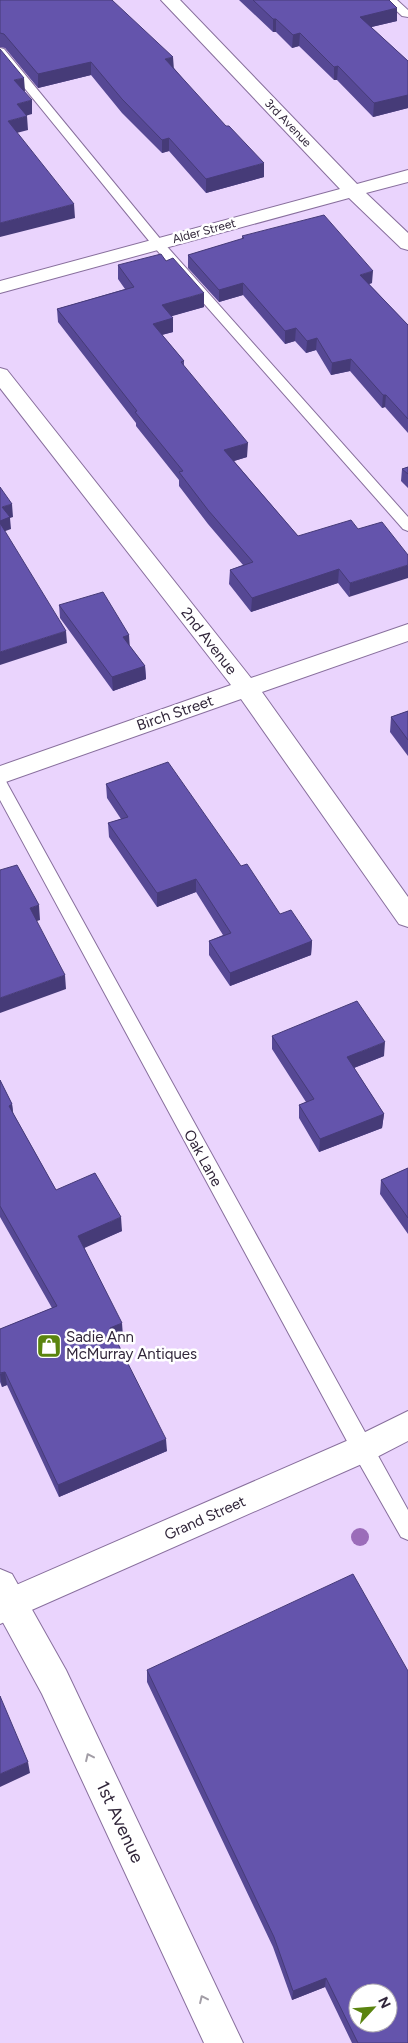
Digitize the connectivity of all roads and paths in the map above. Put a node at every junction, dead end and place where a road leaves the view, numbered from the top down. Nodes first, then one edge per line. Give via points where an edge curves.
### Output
1 (170, 0) edge
2 (391, 0) edge
3 (406, 14) dead end
4 (0, 51) edge
5 (408, 176) edge
6 (353, 191) junction
7 (158, 244) junction
8 (408, 244) edge
9 (0, 286) edge
10 (0, 374) edge
11 (408, 526) edge
12 (408, 632) edge
13 (246, 688) junction
14 (0, 775) edge
15 (0, 785) edge
16 (408, 917) edge
17 (408, 1425) edge
18 (362, 1449) junction
19 (408, 1530) edge
20 (3, 1599) edge
21 (224, 2043) edge

1 - 6 street, 3rd Avenue
2 - 3 lane
4 - 7 lane
5 - 6 street, Alder Street
6 - 7 street, Alder Street
6 - 8 street, 3rd Avenue
7 - 9 street, Alder Street
7 - 11 lane
10 - 13 street, 2nd Avenue
12 - 13 street, Birch Street
13 - 14 street, Birch Street
13 - 16 street, 2nd Avenue
15 - 18 lane, Oak Lane
17 - 18 street, Grand Street
18 - 19 lane, Oak Lane
18 - 20 street, Grand Street
21 -> 20 street, 1st Avenue via 54,1682

